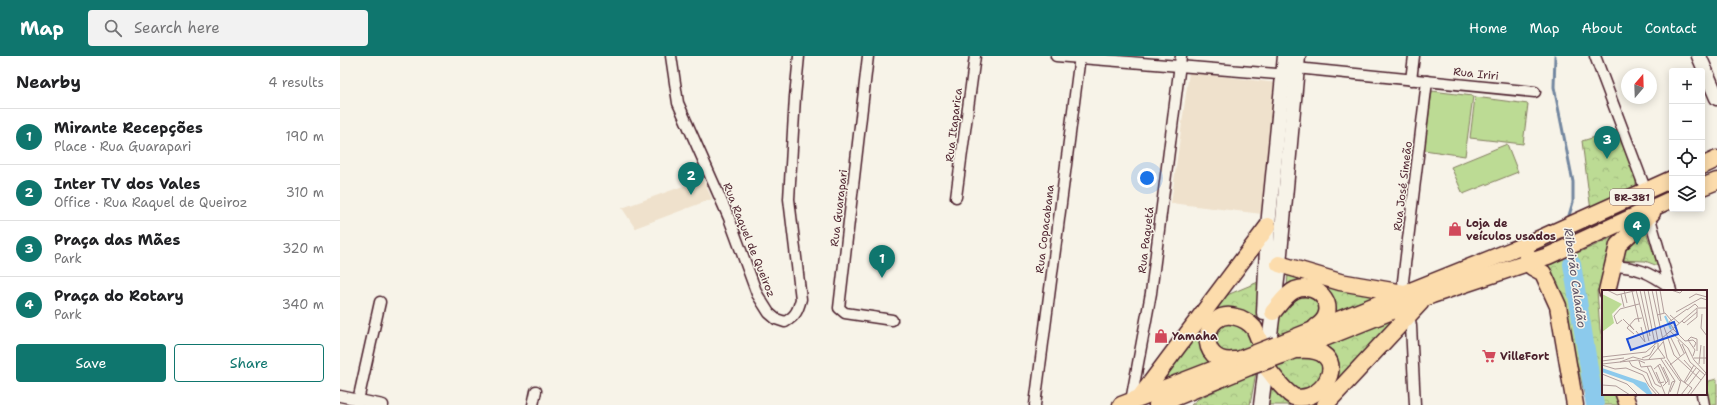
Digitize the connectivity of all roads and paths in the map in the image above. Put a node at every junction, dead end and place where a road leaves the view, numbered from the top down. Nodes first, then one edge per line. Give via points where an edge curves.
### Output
1 (671, 56) edge
2 (799, 56) edge
3 (868, 56) edge
4 (975, 56) edge
5 (1056, 56) edge
6 (1285, 56) edge
7 (1414, 56) edge
8 (1594, 56) edge
9 (1699, 56) edge
10 (1080, 57) edge
11 (1181, 61) edge
12 (1293, 69) edge
13 (1411, 80) junction
14 (1427, 81) junction
15 (1535, 92) dead end
16 (1717, 98) edge
17 (1717, 159) edge
18 (1705, 165) edge
19 (1669, 180) edge
20 (1717, 181) edge
21 (1705, 186) edge
22 (1646, 191) junction
23 (956, 196) dead end
24 (1667, 201) edge
25 (1642, 216) junction
26 (1268, 226) junction
27 (1537, 240) junction
28 (1279, 264) junction
29 (1530, 265) junction
30 (1612, 266) junction
31 (1670, 289) edge
32 (1608, 290) edge
33 (380, 302) dead end
34 (1407, 304) junction
35 (1273, 312) junction
36 (892, 320) dead end
37 (1311, 330) junction
38 (1278, 349) junction
39 (1248, 363) junction
40 (1210, 383) junction
41 (536, 391) dead end
42 (1624, 395) edge
43 (1702, 395) edge
44 (340, 396) edge
45 (1131, 401) edge
46 (358, 403) edge
47 (383, 405) edge
48 (533, 405) edge
49 (1035, 405) edge
50 (1157, 405) edge
51 (1186, 405) edge
52 (1254, 405) edge
53 (1261, 405) edge
54 (1326, 405) edge
55 (1415, 405) edge
56 (1575, 405) edge
57 (1628, 405) edge
58 (1704, 405) edge

1 - 2 street, Rua Raquel de Queiroz via 678,103 729,218 757,294 769,313 785,322 794,318 801,299 789,199
3 - 36 street, Rua Guarapari via 839,308 845,314
4 - 23 street, Rua Itaparica
5 - 10 street, Rua Iriri
6 - 12 main road
7 - 13 street
8 - 22 street
9 - 16 main road
10 - 11 street, Rua Iriri
10 - 49 street, Rua Copacabana
11 - 12 street, Rua Iriri
11 - 45 street, Rua Paquetá via 1151,294
12 - 13 street, Rua Iriri
12 - 26 main road
12 - 28 main road
13 - 14 street, Rua Iriri
14 - 15 street, Rua Iriri
14 - 34 street, Rua José Simeão via 1403,281
17 - 18 main road
19 - 22 main road, BR-381
20 - 21 main road
22 - 27 main road, BR-381
24 - 25 main road, BR-381
25 - 29 main road, BR-381 via 1602,231
25 - 30 main road via 1618,245
25 - 31 street
26 - 38 main road
26 - 45 main road
27 - 29 main road via 1527,258
27 - 34 main road
28 - 34 main road
28 - 35 main road
29 - 34 main road via 1508,269
29 - 56 main road via 1543,272 1558,306
30 - 31 street via 1632,266 1652,275
30 - 32 main road
33 - 46 street
34 - 37 main road
34 - 38 main road
34 - 54 main road
34 - 55 street, Rua José Simeão
35 - 37 main road via 1295,290 1311,289 1318,292 1325,300 1327,316
35 - 39 main road
37 - 38 main road
38 - 39 main road, bridge
38 - 39 main road via 1246,321 1230,315 1214,321 1208,341 1215,358
38 - 39 main road via 1315,350 1323,355 1331,367 1331,380 1317,398 1305,402 1294,398
38 - 52 main road
39 - 40 main road
39 - 45 main road
39 - 53 main road
40 - 50 main road
40 - 51 main road
41 - 48 street
42 - 57 main road
43 - 58 street
44 - 46 street
46 - 47 street

